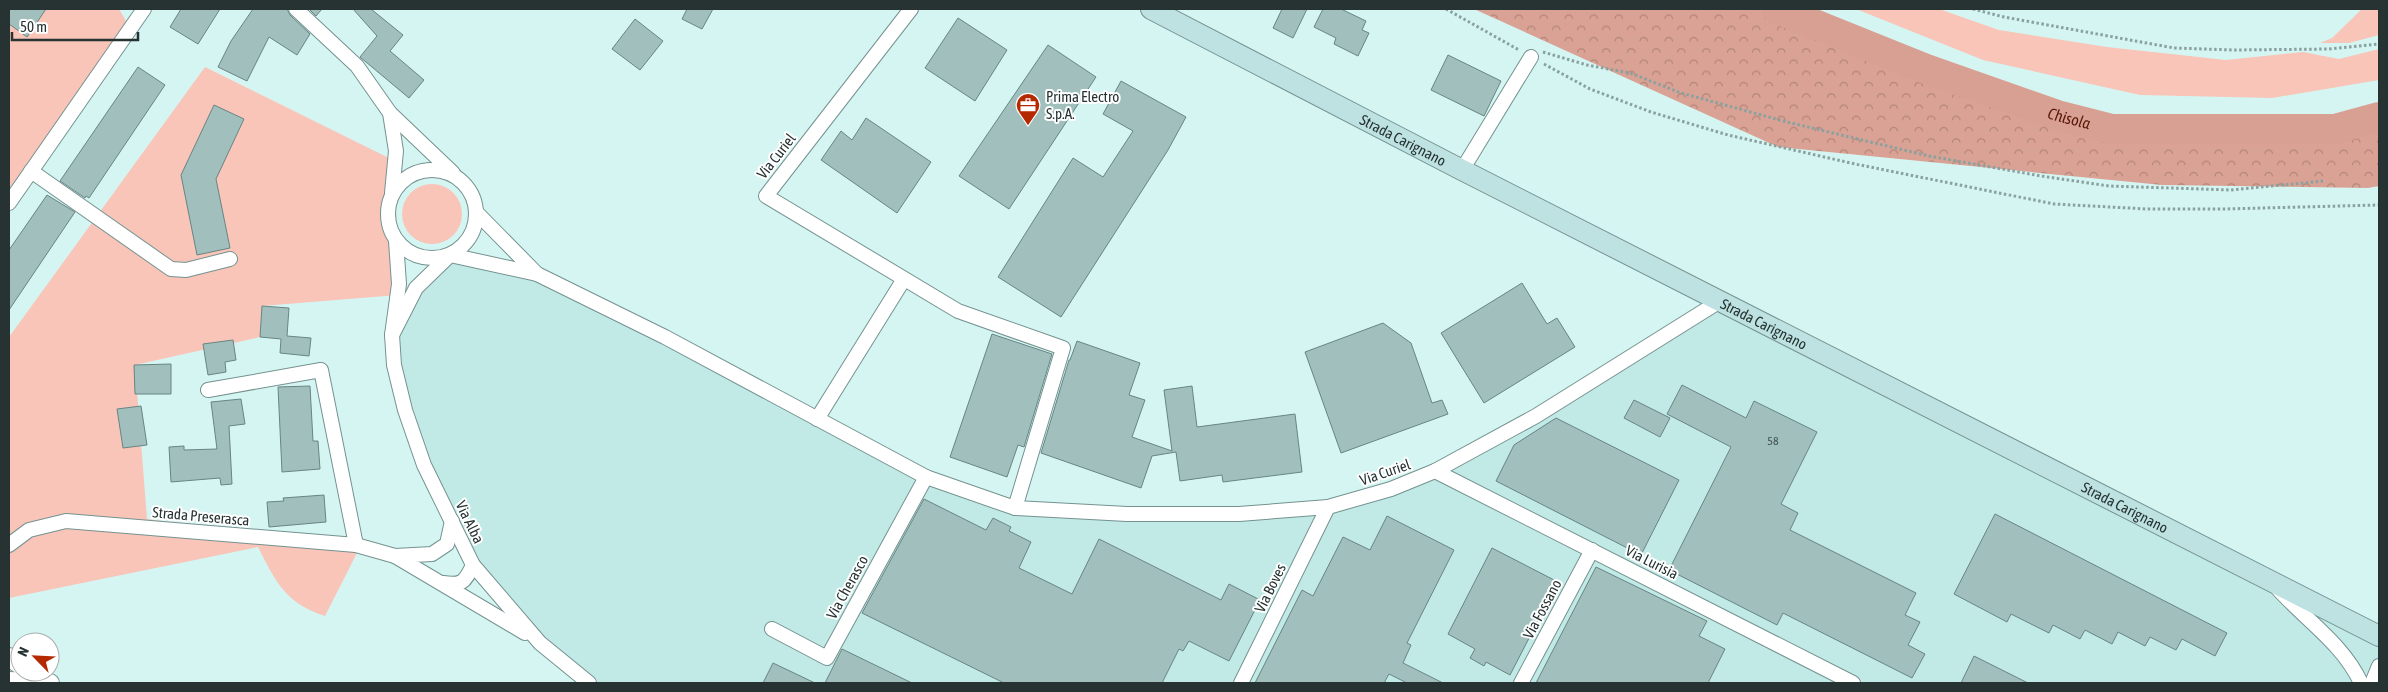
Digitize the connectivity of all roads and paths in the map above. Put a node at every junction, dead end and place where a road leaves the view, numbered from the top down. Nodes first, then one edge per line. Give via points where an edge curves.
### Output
1 (144, 9) edge
2 (296, 9) edge
3 (911, 9) edge
4 (1151, 9) edge
5 (1446, 9) edge
6 (1973, 9) edge
7 (2379, 44) edge
8 (1531, 57) junction
9 (390, 113) junction
10 (1462, 170) junction
11 (31, 171) junction
12 (457, 177) junction
13 (2323, 181) dead end
14 (392, 194) junction
15 (9, 204) edge
16 (2379, 205) edge
17 (476, 212) junction
18 (396, 241) junction
19 (450, 255) junction
20 (230, 259) dead end
21 (537, 274) junction
22 (904, 279) junction
23 (1720, 301) junction
24 (392, 335) junction
25 (208, 390) dead end
26 (817, 419) junction
27 (1436, 471) junction
28 (926, 478) junction
29 (1328, 507) junction
30 (1015, 508) junction
31 (452, 520) junction
32 (9, 545) edge
33 (356, 545) junction
34 (1592, 550) junction
35 (396, 556) junction
36 (473, 565) junction
37 (2270, 580) junction
38 (442, 583) junction
39 (772, 628) dead end
40 (2379, 636) edge
41 (540, 643) junction
42 (2379, 666) edge
43 (9, 681) edge
44 (50, 683) edge
45 (589, 683) edge
46 (1241, 683) edge
47 (1521, 683) edge
48 (1853, 683) edge
49 (2360, 683) edge
50 (2372, 683) edge

1 - 11 street
2 - 9 street via 357,66
3 - 22 street, Via Curiel via 766,196
4 - 10 main road, Strada Carignano
5 - 8 path
6 - 7 path via 2174,48 2319,49
8 - 10 street
8 - 13 path via 1544,52 1630,73 1681,93 1787,122 1929,156 2041,176 2108,186 2231,190
8 - 16 path via 1590,88 1651,112 1728,135 2054,204 2147,209
9 - 12 street
9 - 14 street via 396,151
10 - 23 main road, Strada Carignano
11 - 15 street
11 - 20 street via 171,269 186,270
12 - 14 street via 444,171 414,173
12 - 17 street via 471,192
14 - 18 street via 387,210 389,226
17 - 19 street via 474,229 465,244
17 - 21 street, Via Curiel
18 - 19 street via 421,257
18 - 24 street, Via Alba via 399,284
19 - 21 street, Via Curiel
19 - 24 street via 416,288
21 - 26 street, Via Curiel via 665,337
22 - 26 street
22 - 30 street, Via Curiel via 958,311 1063,348
23 - 27 street, Via Curiel via 1536,416
23 - 37 main road, Strada Carignano
24 - 31 street, Via Alba via 394,365 405,410 424,465
25 - 33 street via 321,370
26 - 28 street, Via Curiel
27 - 29 street, Via Curiel
27 - 34 street, Via Lurisia
28 - 30 street, Via Curiel
28 - 39 street, Via Cherasco via 827,658
29 - 30 street, Via Curiel via 1240,514 1137,514
29 - 46 street, Via Boves
31 - 35 street, Strada Preserasca via 447,544 432,554
31 - 36 street, Via Alba
32 - 33 street, Strada Preserasca via 29,530 66,521
33 - 35 street, Strada Preserasca
34 - 47 street, Via Fossano
34 - 48 street, Via Lurisia
35 - 38 street, Strada Preserasca
36 - 38 street via 466,579 456,585
36 - 41 street, Via Alba
37 - 40 main road, Strada Carignano
37 - 49 street via 2335,643 2354,668
38 - 41 street, Strada Preserasca
41 - 45 street, Via Alba
42 - 50 street
43 - 44 street

